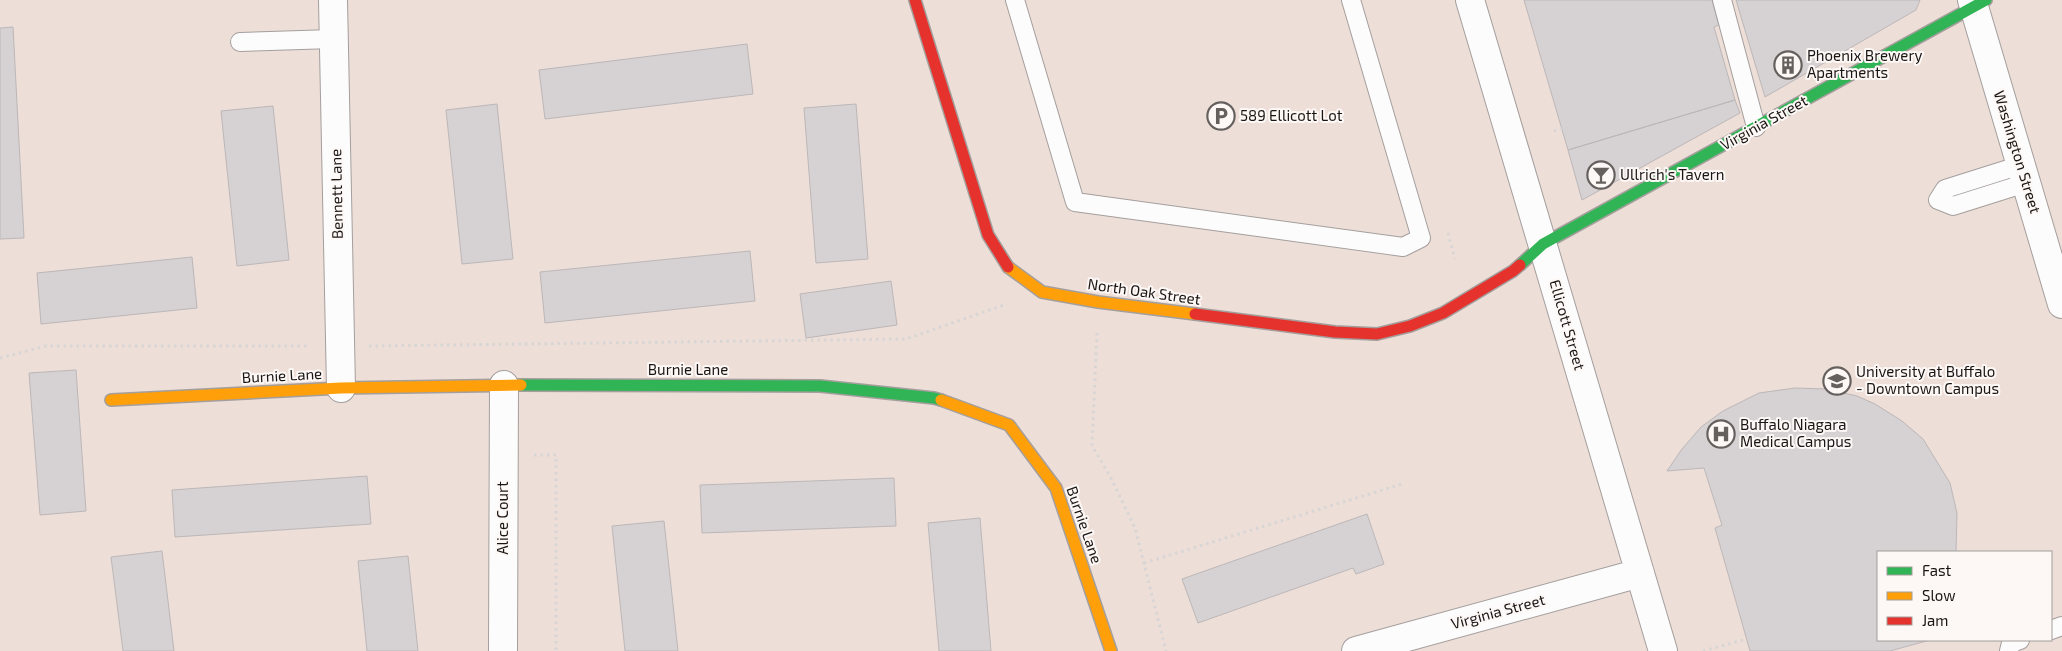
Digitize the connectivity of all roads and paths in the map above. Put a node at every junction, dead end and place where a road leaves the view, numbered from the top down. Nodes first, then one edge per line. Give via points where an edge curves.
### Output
1 (332, 0) edge
2 (915, 0) edge
3 (1015, 0) edge
4 (1351, 0) edge
5 (1470, 0) edge
6 (1722, 0) edge
7 (1977, 2) edge
8 (334, 39) junction
9 (240, 42) dead end
10 (1756, 127) junction
11 (1562, 129) dead end
12 (1554, 131) dead end
13 (1447, 230) dead end
14 (1542, 244) junction
15 (1455, 260) dead end
16 (1042, 292) junction
17 (1098, 302) junction
18 (2062, 304) edge
19 (340, 346) junction
20 (0, 358) edge
21 (504, 385) junction
22 (341, 388) junction
23 (111, 400) dead end
24 (530, 456) dead end
25 (1402, 484) dead end
26 (1144, 563) junction
27 (1640, 573) junction
28 (1747, 639) dead end
29 (2017, 641) edge
30 (503, 651) edge
31 (556, 651) edge
32 (1111, 651) edge
33 (1166, 651) edge
34 (1356, 651) edge
35 (1663, 651) edge
36 (1703, 651) edge
37 (2009, 651) edge

1 - 8 street, Bennett Lane
2 - 16 street, North Oak Street via 988,235 1006,264
3 - 4 lane via 1075,202 1403,247 1421,238
5 - 14 street, Ellicott Street
6 - 10 lane
7 - 10 street, Virginia Street
7 - 18 street, Washington Street
8 - 9 lane
8 - 19 street, Bennett Lane
10 - 14 street, Virginia Street
11 - 12 path
13 - 15 path
14 - 17 street, North Oak Street via 1513,271 1442,313 1410,326 1377,334 1336,332
14 - 27 street, Ellicott Street
16 - 17 street, North Oak Street
16 - 19 path via 906,339
17 - 26 path via 1092,446 1135,528
19 - 20 path via 46,346
19 - 22 street, Bennett Lane
21 - 22 street, Burnie Lane
21 - 30 street, Alice Court
21 - 32 street, Burnie Lane via 820,386 934,398 1009,425 1056,488
22 - 23 street, Burnie Lane
24 - 31 path via 556,455
25 - 26 path
26 - 33 path
27 - 34 street, Virginia Street
27 - 35 street, Ellicott Street
28 - 36 path
29 - 37 lane via 2011,643

